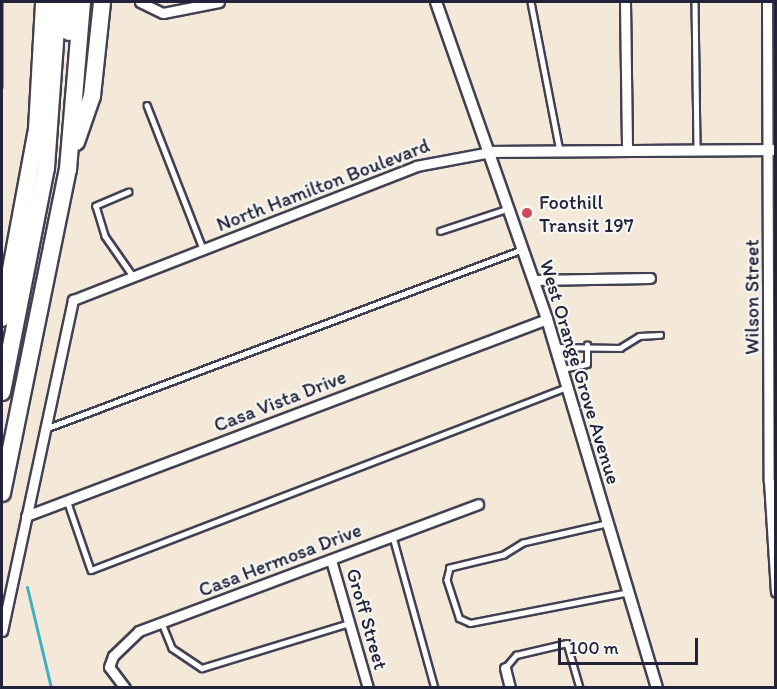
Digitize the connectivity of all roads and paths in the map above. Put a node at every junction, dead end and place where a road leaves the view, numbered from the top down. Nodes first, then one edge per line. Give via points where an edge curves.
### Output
1 (47, 2) edge
2 (70, 2) edge
3 (82, 2) edge
4 (102, 2) edge
5 (140, 2) edge
6 (219, 2) edge
7 (436, 2) edge
8 (531, 2) edge
9 (625, 2) edge
10 (695, 2) edge
11 (767, 2) edge
12 (147, 105) dead end
13 (627, 150) junction
14 (697, 150) junction
15 (773, 150) edge
16 (560, 151) junction
17 (491, 152) junction
18 (68, 169) junction
19 (129, 192) dead end
20 (509, 208) junction
21 (440, 231) dead end
22 (203, 249) junction
23 (523, 249) junction
24 (133, 276) junction
25 (650, 278) dead end
26 (533, 280) junction
27 (2, 318) edge
28 (547, 319) junction
29 (660, 335) dead end
30 (587, 345) junction
31 (555, 346) junction
32 (562, 369) junction
33 (567, 387) junction
34 (2, 392) edge
35 (45, 429) junction
36 (2, 449) edge
37 (772, 481) edge
38 (2, 493) edge
39 (67, 500) junction
40 (478, 504) dead end
41 (26, 516) junction
42 (608, 524) junction
43 (393, 536) junction
44 (331, 560) junction
45 (629, 592) junction
46 (776, 592) edge
47 (162, 623) junction
48 (349, 623) junction
49 (2, 631) edge
50 (505, 668) joint
51 (126, 687) edge
52 (368, 687) edge
53 (435, 687) edge
54 (510, 687) edge
55 (580, 687) edge
56 (657, 687) edge

1 - 27 highway via 37,129
1 - 34 highway via 46,168
2 - 36 highway via 51,207
3 - 18 highway
4 - 18 highway via 92,96
5 - 6 street via 163,12
7 - 17 street, West Orange Grove Avenue
8 - 16 lane
9 - 13 street
10 - 14 lane
11 - 15 street, Wilson Street
12 - 22 lane
13 - 14 street, North Hamilton Boulevard
13 - 16 street, North Hamilton Boulevard
14 - 15 street, North Hamilton Boulevard
15 - 37 street, Wilson Street
16 - 17 street, North Hamilton Boulevard
17 - 20 street, West Orange Grove Avenue
17 - 22 street, North Hamilton Boulevard via 416,166
18 - 38 highway
19 - 24 lane via 96,206 105,236
20 - 21 lane
20 - 23 street, West Orange Grove Avenue
22 - 24 street, North Hamilton Boulevard
23 - 26 street, West Orange Grove Avenue
23 - 35 lane
24 - 35 street, North Hamilton Boulevard via 73,300
25 - 26 street
26 - 28 street, West Orange Grove Avenue
28 - 31 street, West Orange Grove Avenue
28 - 39 street, Casa Vista Drive
29 - 30 lane via 639,336 620,348
30 - 31 lane
30 - 32 lane via 587,364
31 - 32 street, West Orange Grove Avenue
32 - 33 street, West Orange Grove Avenue
33 - 39 lane via 91,570
33 - 42 street, West Orange Grove Avenue
35 - 41 street
37 - 46 street, Wilson Street
39 - 41 street, Casa Vista Drive
40 - 43 street, Casa Hermosa Drive
41 - 49 street
42 - 45 street, West Orange Grove Avenue
42 - 45 lane via 523,543 504,555 450,568 450,590 459,618 470,623
43 - 44 street, Casa Hermosa Drive
43 - 53 lane
44 - 47 street, Casa Hermosa Drive
44 - 48 street, Groff Street
45 - 56 street, West Orange Grove Avenue
47 - 48 lane via 172,648 202,668
47 - 51 street, Casa Hermosa Drive via 124,642 109,667
48 - 52 street, Groff Street
50 - 54 street
50 - 55 lane via 516,655 567,643

